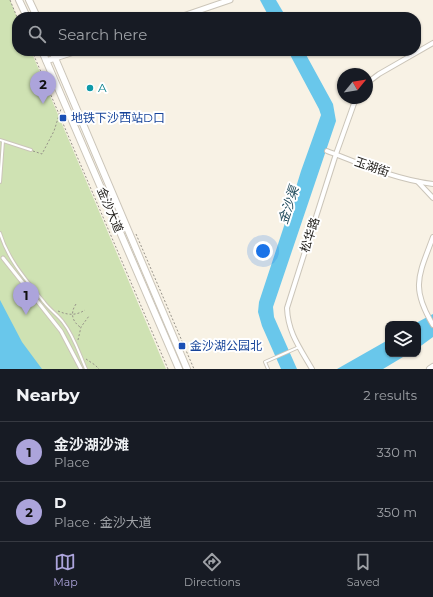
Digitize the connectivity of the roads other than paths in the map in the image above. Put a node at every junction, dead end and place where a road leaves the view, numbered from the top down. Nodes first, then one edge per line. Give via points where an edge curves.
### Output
1 (19, 0) edge
2 (29, 0) edge
3 (230, 0) edge
4 (25, 12) edge
5 (35, 12) edge
6 (195, 12) edge
7 (433, 43) edge
8 (421, 50) edge
9 (44, 56) edge
10 (61, 56) edge
11 (410, 56) edge
12 (55, 58) junction
13 (46, 61) junction
14 (373, 78) edge
15 (354, 104) edge
16 (1, 140) edge
17 (31, 150) road end
18 (327, 151) dead end
19 (336, 154) junction
20 (0, 182) edge
21 (418, 182) junction
22 (433, 184) edge
23 (433, 198) edge
24 (0, 233) edge
25 (433, 237) edge
26 (2, 258) dead end
27 (433, 325) edge
28 (299, 347) junction
29 (433, 367) edge
30 (81, 369) edge
31 (86, 369) edge
32 (179, 369) edge
33 (187, 369) edge
34 (268, 369) edge
35 (312, 369) edge
36 (430, 369) edge

1 - 4 main road
2 - 5 main road
3 - 6 street
7 - 8 street
9 - 13 main road, 金沙大道
10 - 12 street
11 - 14 street
12 - 13 street
12 - 33 main road, 金沙大道
13 - 32 main road, 金沙大道
15 - 19 street, 松华路
16 - 17 lane
16 - 20 lane
18 - 19 street, 玉湖街
19 - 21 street, 玉湖街
19 - 28 street, 松华路 via 289,297 287,319
21 - 22 street, 玉湖街
21 - 23 street, 玉湖街
24 - 31 lane via 11,258 69,330
25 - 27 street via 418,285 419,298
26 - 30 street via 61,331
28 - 34 lane via 265,362
28 - 35 street, 松华路
29 - 36 main road

